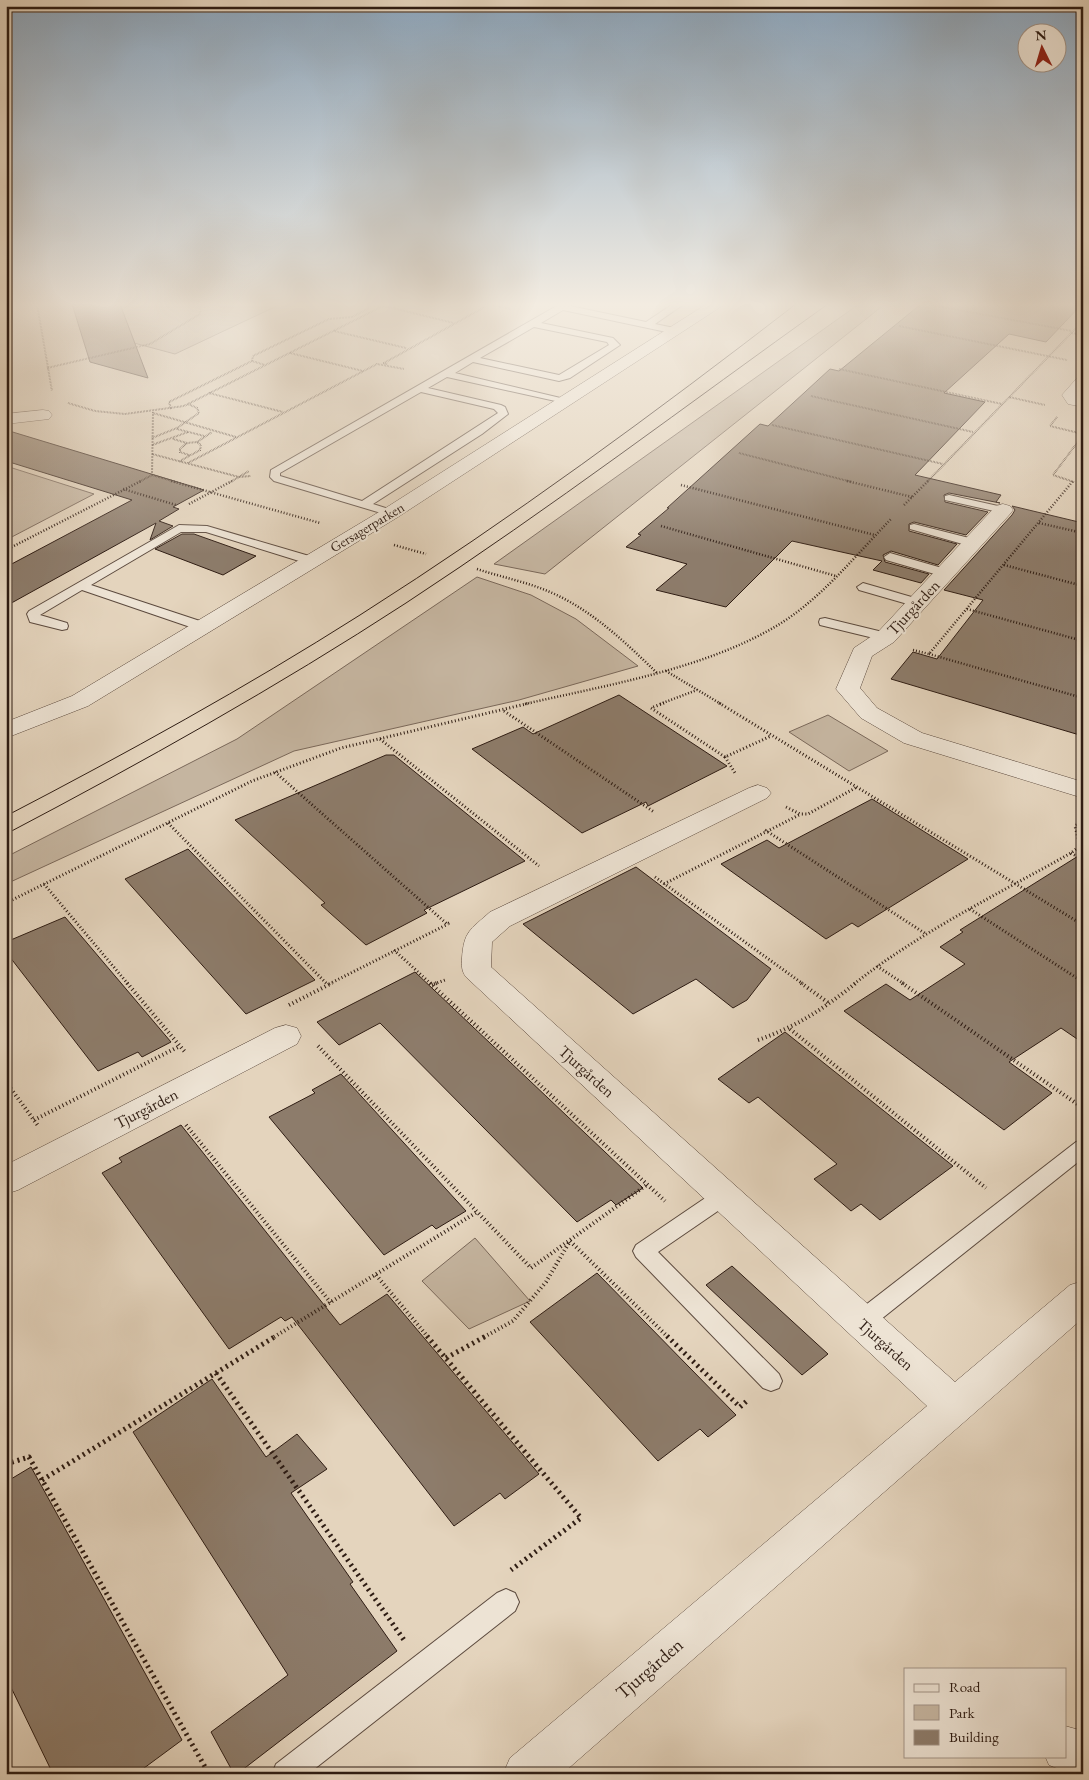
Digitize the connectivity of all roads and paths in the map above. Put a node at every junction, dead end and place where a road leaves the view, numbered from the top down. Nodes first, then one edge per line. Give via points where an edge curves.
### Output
1 (51, 387) edge
2 (199, 387) edge
3 (221, 387) edge
4 (333, 387) edge
5 (424, 387) edge
6 (503, 387) edge
7 (589, 387) edge
8 (923, 387) edge
9 (1019, 387) edge
10 (1077, 387) edge
11 (421, 389) junction
12 (209, 393) junction
13 (52, 395) dead end
14 (810, 396) dead end
15 (65, 402) dead end
16 (566, 402) junction
17 (1083, 402) edge
18 (188, 404) junction
19 (1002, 404) junction
20 (171, 409) junction
21 (153, 413) junction
22 (284, 413) junction
23 (44, 415) dead end
24 (6, 419) edge
25 (184, 423) junction
26 (772, 425) dead end
27 (177, 429) junction
28 (188, 432) junction
29 (212, 432) junction
30 (974, 432) junction
31 (1083, 435) edge
32 (204, 436) junction
33 (237, 437) junction
34 (152, 438) junction
35 (173, 439) junction
36 (197, 442) junction
37 (187, 443) junction
38 (152, 445) junction
39 (739, 453) dead end
40 (152, 454) junction
41 (190, 455) junction
42 (179, 461) junction
43 (188, 463) junction
44 (943, 464) junction
45 (255, 468) dead end
46 (274, 474) junction
47 (152, 475) junction
48 (239, 477) junction
49 (680, 485) dead end
50 (123, 489) junction
51 (212, 492) junction
52 (912, 497) junction
53 (950, 498) dead end
54 (363, 505) junction
55 (180, 506) dead end
56 (185, 506) dead end
57 (900, 509) dead end
58 (1003, 510) joint
59 (392, 513) junction
60 (895, 515) dead end
61 (1039, 523) junction
62 (326, 524) dead end
63 (661, 526) dead end
64 (914, 527) dead end
65 (1083, 533) edge
66 (875, 535) junction
67 (388, 543) dead end
68 (973, 543) junction
69 (6, 550) edge
70 (426, 554) dead end
71 (890, 557) dead end
72 (312, 561) junction
73 (1004, 565) junction
74 (476, 569) dead end
75 (945, 573) junction
76 (835, 575) junction
77 (81, 586) junction
78 (1083, 586) edge
79 (863, 587) joint
80 (918, 603) junction
81 (967, 609) junction
82 (825, 622) dead end
83 (62, 626) dead end
84 (204, 626) junction
85 (883, 639) junction
86 (1083, 640) edge
87 (929, 654) junction
88 (665, 670) junction
89 (657, 673) junction
90 (697, 690) junction
91 (1083, 698) edge
92 (504, 711) junction
93 (6, 731) edge
94 (772, 736) junction
95 (380, 739) junction
96 (725, 757) junction
97 (274, 772) junction
98 (747, 784) joint
99 (1083, 790) edge
100 (800, 814) dead end
101 (1083, 821) edge
102 (168, 823) junction
103 (765, 830) junction
104 (680, 831) junction
105 (1071, 853) junction
106 (626, 858) junction
107 (1083, 860) edge
108 (44, 884) junction
109 (664, 884) junction
110 (1014, 884) junction
111 (564, 888) junction
112 (6, 903) edge
113 (970, 909) junction
114 (447, 924) junction
115 (1083, 925) edge
116 (926, 934) junction
117 (478, 939) junction
118 (394, 950) junction
119 (877, 966) junction
120 (1083, 982) edge
121 (327, 984) junction
122 (830, 1004) junction
123 (294, 1029) junction
124 (790, 1029) junction
125 (758, 1040) dead end
126 (180, 1046) junction
127 (205, 1078) junction
128 (6, 1082) edge
129 (164, 1099) junction
130 (1083, 1108) edge
131 (34, 1120) junction
132 (1083, 1147) edge
133 (58, 1154) junction
134 (6, 1181) edge
135 (724, 1196) junction
136 (1008, 1205) junction
137 (478, 1212) junction
138 (570, 1241) junction
139 (376, 1275) junction
140 (1083, 1296) edge
141 (330, 1303) junction
142 (862, 1321) junction
143 (446, 1358) junction
144 (216, 1373) junction
145 (771, 1381) joint
146 (954, 1406) junction
147 (6, 1464) edge
148 (42, 1480) junction
149 (506, 1602) joint
150 (422, 1666) junction
151 (1066, 1749) edge
152 (1083, 1754) edge
153 (209, 1774) edge
154 (286, 1774) edge
155 (526, 1774) edge

1 - 13 path
2 - 20 path via 169,402
3 - 12 path
4 - 22 path
5 - 11 lane
6 - 16 lane
7 - 16 street, Gersagerparken
8 - 19 path
9 - 19 path
10 - 17 street via 1070,395 1074,400
11 - 46 lane
11 - 54 lane via 497,407 503,414
12 - 18 path
12 - 22 path
14 - 30 path
15 - 21 path via 85,409
16 - 59 street, Gersagerparken
18 - 20 path
18 - 25 path via 197,408 198,413
19 - 30 path
20 - 21 path
21 - 25 path
21 - 34 path
22 - 33 path
23 - 24 street
25 - 27 path
25 - 29 path
26 - 44 path
27 - 28 path
27 - 34 path
28 - 32 path
28 - 35 path
29 - 32 path
29 - 33 path
30 - 44 path
31 - 61 path via 1053,475 1075,481
32 - 36 path
33 - 43 path
34 - 38 path
35 - 37 path
35 - 38 path
36 - 37 path
36 - 41 path via 202,447
37 - 41 path via 180,451
38 - 40 path
39 - 52 path
40 - 42 path
40 - 47 path
41 - 42 path
42 - 43 path
43 - 48 path
44 - 52 path
45 - 48 path
46 - 48 path
46 - 54 lane via 278,479
47 - 50 path
47 - 51 path
48 - 51 path
49 - 66 path
50 - 55 path
50 - 69 path
51 - 56 path
51 - 62 path
52 - 57 path
53 - 58 lane, Tjurgården
54 - 59 lane
58 - 68 street, Tjurgården
59 - 72 street, Gersagerparken
60 - 66 path
61 - 65 path
61 - 73 path
63 - 76 path
64 - 68 lane
66 - 76 path
67 - 70 path
68 - 75 street, Tjurgården
71 - 75 lane
72 - 77 lane via 207,528 178,528
72 - 84 street, Gersagerparken
73 - 78 path
73 - 81 path
74 - 89 path via 551,592 595,618
75 - 80 street, Tjurgården
76 - 79 path via 856,581
76 - 88 path via 815,597 778,625 731,648
77 - 83 lane via 33,614 34,619
77 - 84 lane
79 - 80 lane
80 - 85 street, Tjurgården
81 - 86 path
81 - 87 path
82 - 85 lane
84 - 93 street, Gersagerparken via 80,701
85 - 87 path
85 - 99 street, Tjurgården via 862,653 848,689 869,713 914,738
87 - 91 path
88 - 89 path
88 - 90 path
89 - 92 path
90 - 94 path
90 - 96 path via 651,708
92 - 95 path
92 - 104 path
94 - 96 path
94 - 110 path
95 - 97 path via 341,748
95 - 111 path
96 - 98 path
97 - 102 path
97 - 114 path
98 - 104 street
100 - 103 path
101 - 105 path via 1074,826 1080,846
102 - 108 path
102 - 121 path
103 - 109 path
103 - 116 path
104 - 106 street
105 - 107 path
105 - 110 path
106 - 109 path
106 - 111 street
108 - 112 path
108 - 126 path
109 - 122 path
110 - 113 path
110 - 115 path
111 - 117 street via 500,919
113 - 116 path
113 - 120 path
114 - 117 path
114 - 118 path
116 - 119 path
117 - 135 street, Tjurgården via 476,970
118 - 121 path
118 - 138 path via 648,1184
119 - 122 path
119 - 130 path
121 - 123 path
122 - 124 path
123 - 127 street, Tjurgården
123 - 137 path
124 - 125 path
124 - 136 path
126 - 127 path
126 - 131 path
127 - 129 street, Tjurgården
128 - 131 path
129 - 133 street, Tjurgården
129 - 141 path
131 - 133 path
132 - 136 lane
133 - 134 street, Tjurgården
135 - 142 street, Tjurgården
135 - 145 lane via 643,1251
136 - 142 lane
137 - 138 path via 531,1268
137 - 139 path
138 - 143 path via 546,1282 513,1321
138 - 145 path via 740,1406
139 - 141 path
139 - 143 path
140 - 146 street, Tjurgården
141 - 144 path
142 - 146 street, Tjurgården
143 - 149 path via 581,1518 508,1572
144 - 148 path
144 - 150 path
146 - 155 street, Tjurgården
147 - 148 path via 29,1457
148 - 153 path
149 - 150 lane
150 - 154 lane
151 - 152 street

